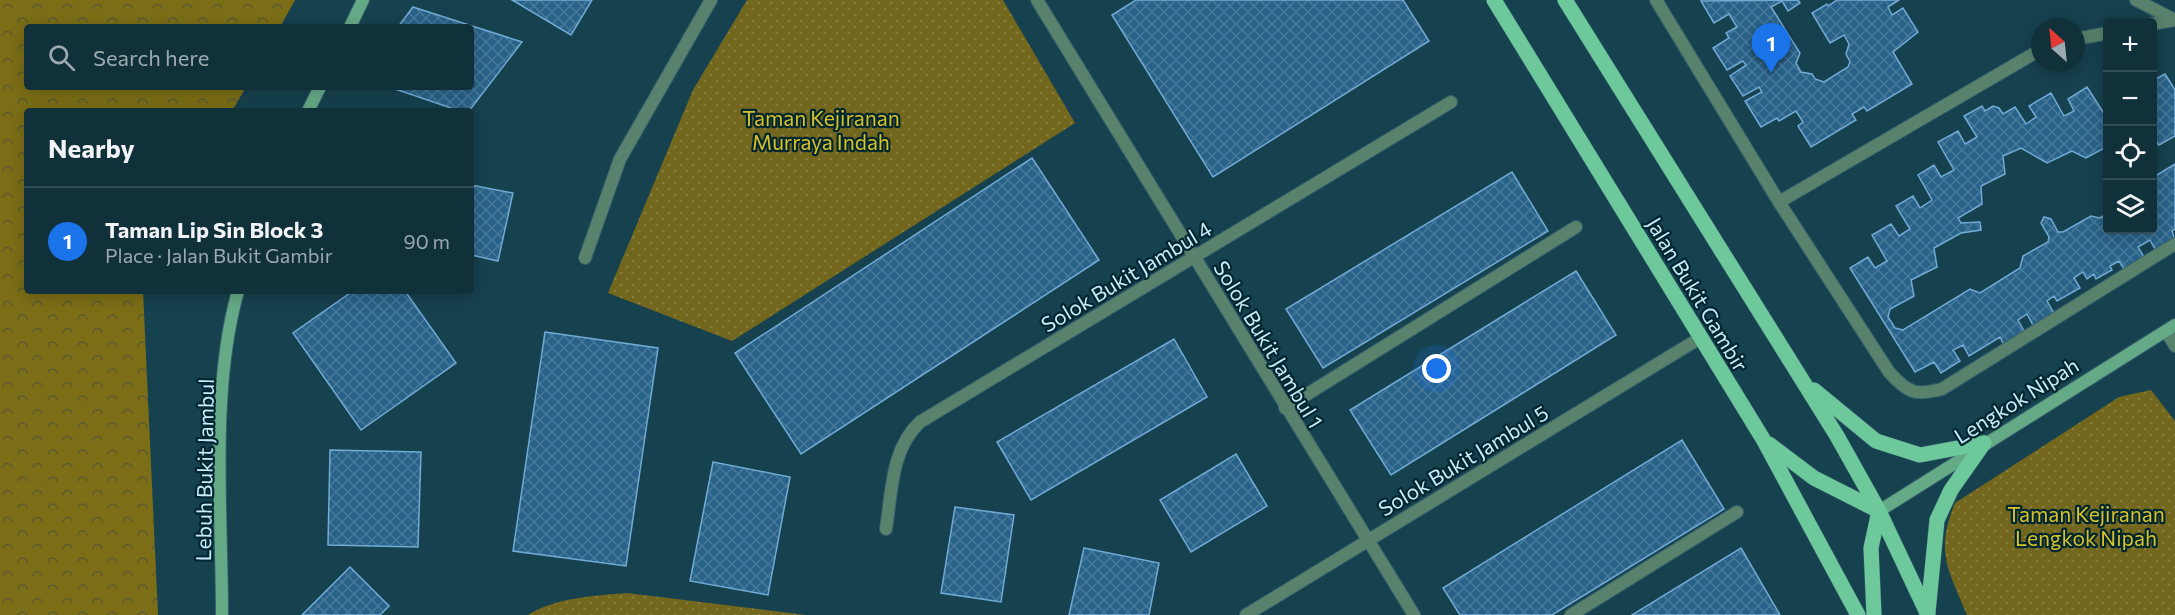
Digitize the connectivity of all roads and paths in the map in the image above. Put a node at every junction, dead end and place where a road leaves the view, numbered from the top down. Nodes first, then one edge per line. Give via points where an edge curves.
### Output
1 (363, 0) edge
2 (711, 0) edge
3 (1037, 0) edge
4 (1494, 0) edge
5 (1565, 0) edge
6 (1656, 0) edge
7 (2136, 0) edge
8 (2175, 20) edge
9 (2157, 23) edge
10 (351, 24) edge
11 (2103, 34) edge
12 (2085, 37) edge
13 (2031, 55) edge
14 (319, 90) edge
15 (1451, 102) dead end
16 (310, 108) edge
17 (1779, 202) junction
18 (1576, 228) dead end
19 (2175, 244) edge
20 (585, 258) dead end
21 (1194, 258) junction
22 (237, 294) edge
23 (2170, 328) edge
24 (1700, 338) junction
25 (2175, 346) edge
26 (1803, 381) junction
27 (1285, 408) junction
28 (1763, 439) junction
29 (1984, 443) junction
30 (1879, 511) junction
31 (1737, 512) dead end
32 (886, 529) dead end
33 (1368, 542) junction
34 (222, 615) edge
35 (1246, 615) edge
36 (1414, 615) edge
37 (1571, 615) edge
38 (1858, 615) edge
39 (1874, 615) edge
40 (1928, 615) edge

1 - 10 main road
2 - 20 street via 620,159
3 - 21 street, Solok Bukit Jambul 1
4 - 24 main road, Jalan Bukit Gambir
5 - 26 main road, Jalan Bukit Gambir
6 - 17 street
7 - 8 street
8 - 9 street
11 - 12 street
13 - 17 street
14 - 16 main road
15 - 21 street, Solok Bukit Jambul 4
17 - 19 street via 1889,372 1914,393 1942,389
18 - 27 street
21 - 27 street, Solok Bukit Jambul 1
21 - 32 street, Solok Bukit Jambul 4 via 920,422 907,434 898,452
22 - 34 main road, Lebuh Bukit Jambul via 231,313 221,407
23 - 25 street
23 - 29 main road, Lengkok Nipah
24 - 28 main road, Jalan Bukit Gambir
24 - 33 street, Solok Bukit Jambul 5
26 - 29 main road via 1876,441 1920,455
26 - 30 main road, Jalan Bukit Gambir
27 - 33 street, Solok Bukit Jambul 1
28 - 30 main road via 1814,478
28 - 38 main road, Jalan Bukit Gambir
29 - 30 main road, Lengkok Nipah
29 - 40 main road via 1951,490 1937,520
30 - 39 main road via 1871,548
30 - 40 main road, Jalan Bukit Gambir
31 - 37 street
33 - 35 street, Solok Bukit Jambul 5
33 - 36 street, Solok Bukit Jambul 1

